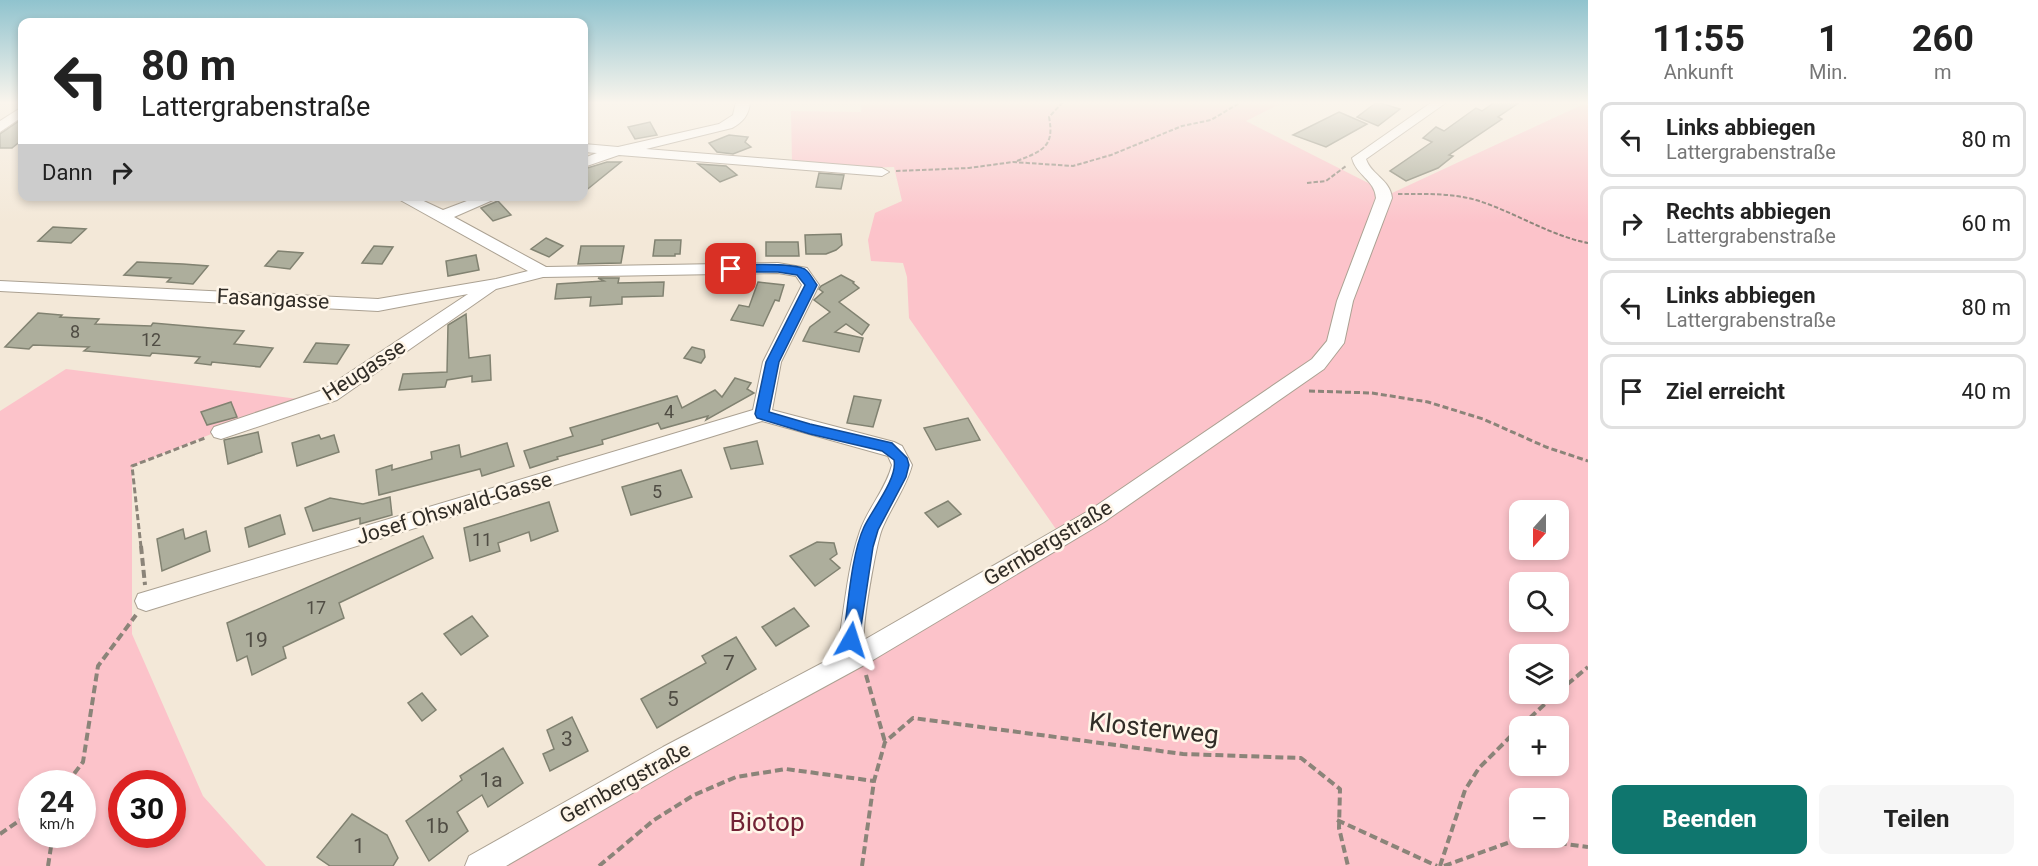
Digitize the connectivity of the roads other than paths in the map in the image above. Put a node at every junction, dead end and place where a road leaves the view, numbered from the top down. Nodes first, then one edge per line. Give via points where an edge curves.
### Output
1 (655, 142) edge
2 (1381, 142) edge
3 (588, 148) edge
4 (617, 151) junction
5 (588, 162) edge
6 (882, 172) road end
7 (410, 201) edge
8 (482, 201) edge
9 (442, 216) junction
10 (543, 272) junction
11 (495, 284) junction
12 (0, 286) edge
13 (762, 414) junction
14 (221, 432) road end
15 (146, 601) road end
16 (860, 654) junction
17 (479, 866) edge

1 - 4 street
2 - 16 street, Gernbergstraße via 1359,160 1379,181 1384,198 1345,300 1335,343 1318,364 1097,516
3 - 4 street
4 - 5 street
4 - 6 street
7 - 9 street
8 - 9 street
9 - 10 street
10 - 11 street, Fasangasse
10 - 13 street, Fasangasse via 778,268 801,272 811,285 772,362
11 - 12 street, Fasangasse via 378,305
11 - 14 street, Heugasse via 330,395
13 - 15 street, Josef Ohswald-Gasse
13 - 16 street via 887,447 900,458 899,477 871,529 866,547 851,640
16 - 17 street, Gernbergstraße

